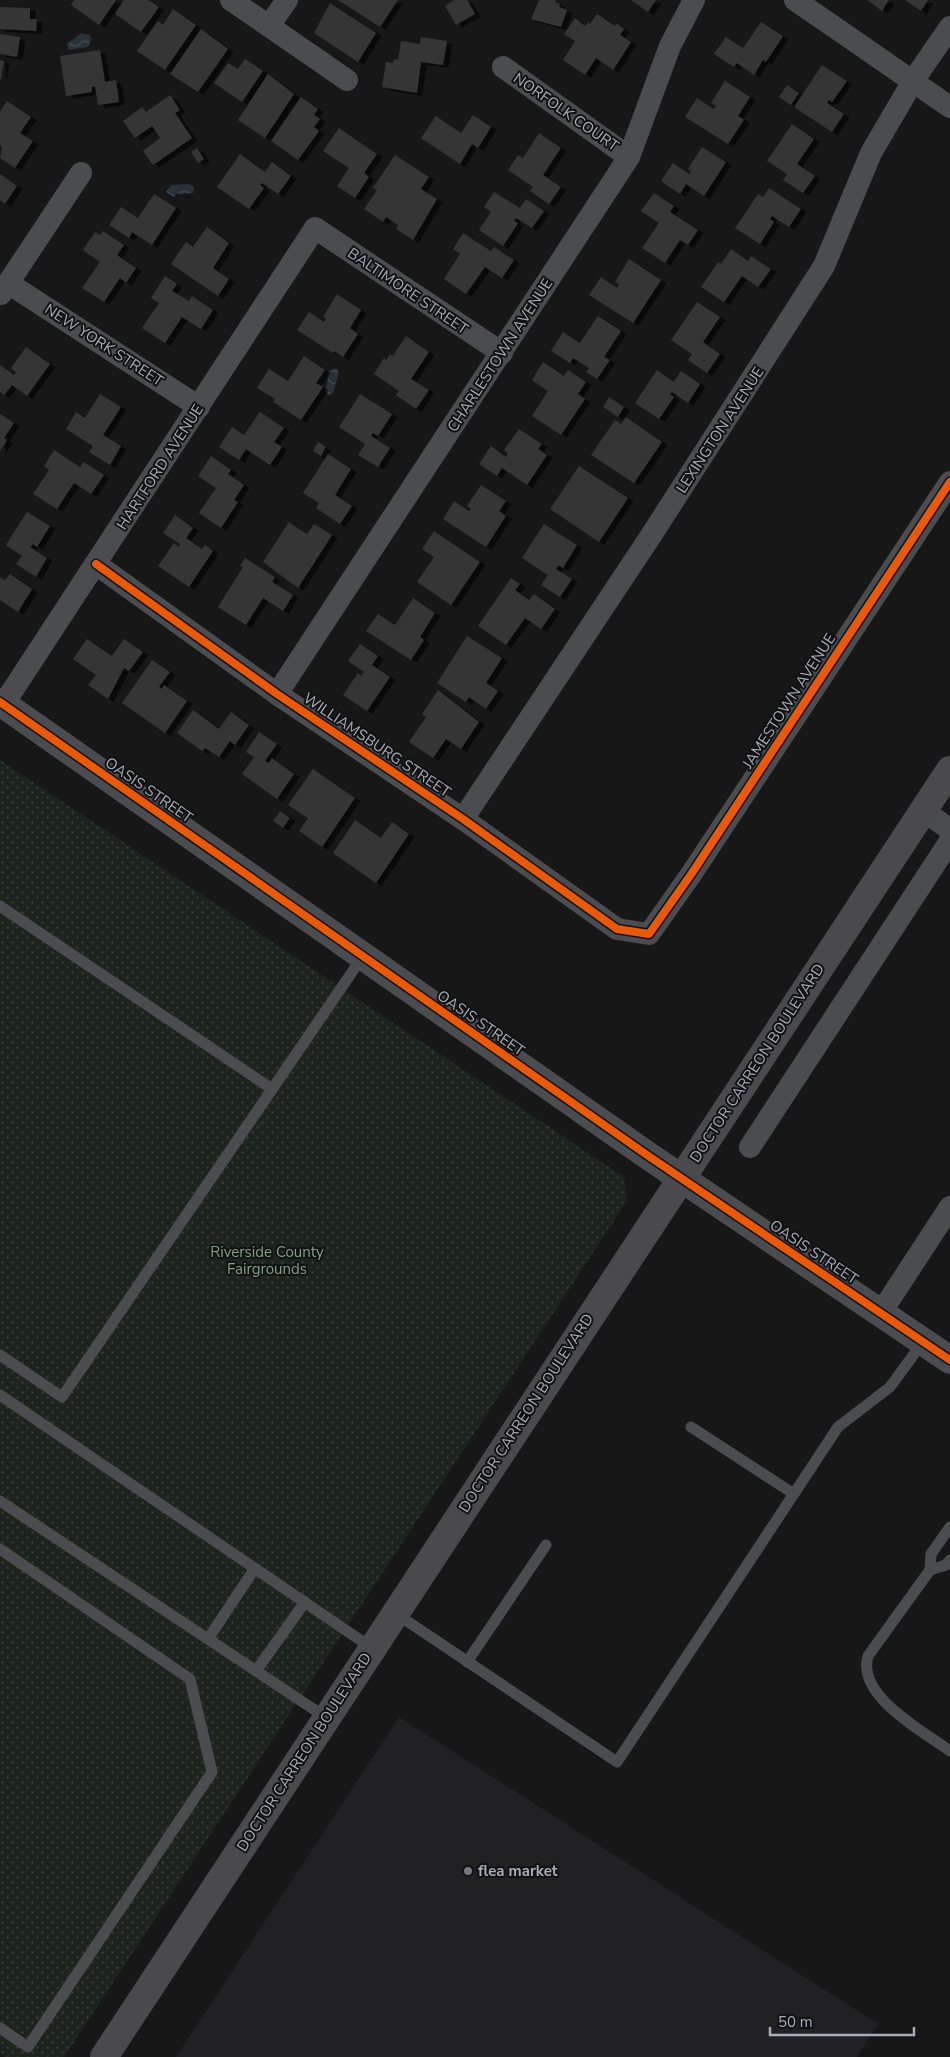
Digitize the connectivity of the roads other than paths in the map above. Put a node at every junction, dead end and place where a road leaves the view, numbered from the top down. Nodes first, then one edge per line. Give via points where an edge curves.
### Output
1 (231, 0) edge
2 (287, 0) edge
3 (694, 0) edge
4 (795, 0) edge
5 (269, 26) junction
6 (950, 27) edge
7 (503, 67) dead end
8 (347, 80) dead end
9 (913, 81) junction
10 (950, 107) edge
11 (629, 157) junction
12 (81, 173) dead end
13 (315, 228) joint
14 (4, 289) edge
15 (502, 353) junction
16 (199, 407) junction
17 (950, 482) edge
18 (96, 564) junction
19 (277, 694) junction
20 (2, 703) edge
21 (950, 770) edge
22 (924, 811) junction
23 (463, 819) junction
24 (950, 833) edge
25 (950, 841) edge
26 (0, 906) edge
27 (649, 934) joint
28 (362, 956) junction
29 (272, 1089) junction
30 (750, 1147) dead end
31 (680, 1178) junction
32 (950, 1207) edge
33 (880, 1314) junction
34 (923, 1342) junction
35 (0, 1355) edge
36 (950, 1360) edge
37 (0, 1395) edge
38 (691, 1427) dead end
39 (794, 1494) junction
40 (0, 1501) edge
41 (950, 1527) edge
42 (546, 1545) dead end
43 (0, 1549) edge
44 (950, 1560) edge
45 (255, 1568) junction
46 (930, 1570) junction
47 (305, 1602) junction
48 (395, 1613) junction
49 (208, 1639) junction
50 (372, 1648) junction
51 (467, 1662) junction
52 (256, 1671) junction
53 (327, 1718) junction
54 (950, 1750) edge
55 (0, 2028) edge
56 (104, 2057) edge

1 - 5 street
2 - 5 street
3 - 11 street, CHARLESTOWN AVENUE via 670,46
4 - 9 street
5 - 8 street
6 - 9 street, LEXINGTON AVENUE
7 - 11 street, NORFOLK COURT
9 - 10 street
9 - 23 street, LEXINGTON AVENUE via 871,153 824,266 654,531
11 - 15 street, CHARLESTOWN AVENUE
12 - 14 street
13 - 15 street, BALTIMORE STREET
13 - 16 street, HARTFORD AVENUE
14 - 16 street, NEW YORK STREET
15 - 19 street, CHARLESTOWN AVENUE
16 - 18 street, HARTFORD AVENUE
17 - 27 street, JAMESTOWN AVENUE
18 - 19 street, WILLIAMSBURG STREET
18 - 20 street, HARTFORD AVENUE
19 - 23 street, WILLIAMSBURG STREET
20 - 28 street, OASIS STREET
21 - 22 main road, DOCTOR CARREON BOULEVARD
22 - 24 street via 948,828
22 - 31 main road, DOCTOR CARREON BOULEVARD
23 - 27 street, WILLIAMSBURG STREET via 617,929
25 - 30 street
26 - 29 lane
28 - 29 lane
28 - 31 street, OASIS STREET
29 - 35 lane via 62,1397
31 - 33 street, OASIS STREET
31 - 48 main road, DOCTOR CARREON BOULEVARD
32 - 33 street
33 - 34 street, OASIS STREET
34 - 36 street, OASIS STREET
34 - 39 lane via 890,1387 838,1428
37 - 45 lane
38 - 39 lane
39 - 51 lane via 617,1762
40 - 49 lane
41 - 46 lane via 931,1554
42 - 51 lane
43 - 55 lane via 190,1679 212,1772 28,2047
44 - 46 lane via 946,1565
45 - 47 lane
45 - 49 lane
46 - 54 lane via 868,1656 867,1669 874,1691 884,1702
47 - 50 lane
47 - 52 lane
48 - 50 main road, DOCTOR CARREON BOULEVARD
48 - 51 lane
49 - 52 lane
50 - 53 main road, DOCTOR CARREON BOULEVARD
52 - 53 lane
53 - 56 main road, DOCTOR CARREON BOULEVARD

